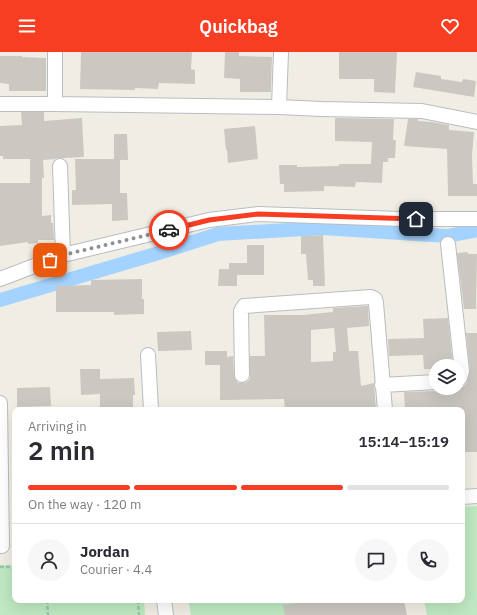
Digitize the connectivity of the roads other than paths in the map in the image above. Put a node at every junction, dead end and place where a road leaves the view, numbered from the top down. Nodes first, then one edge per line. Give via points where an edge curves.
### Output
1 (55, 52) edge
2 (281, 52) edge
3 (0, 104) edge
4 (55, 104) junction
5 (279, 107) junction
6 (477, 122) edge
7 (60, 166) dead end
8 (477, 220) edge
9 (448, 244) dead end
10 (63, 255) junction
11 (0, 279) edge
12 (148, 355) dead end
13 (461, 359) edge
14 (242, 375) dead end
15 (429, 383) edge
16 (382, 386) junction
17 (0, 403) edge
18 (150, 407) edge
19 (385, 407) edge
20 (465, 496) edge
21 (477, 496) edge
22 (6, 546) edge
23 (164, 603) edge
24 (166, 615) edge

1 - 4 street
2 - 5 street
3 - 4 street
4 - 5 street
5 - 6 street via 422,111
7 - 10 street
8 - 10 street via 258,214 209,220
9 - 13 street
10 - 11 street
12 - 18 street
14 - 16 street via 241,311 244,306 370,297 375,298 376,303
15 - 16 street
16 - 19 street
17 - 22 street
20 - 21 street
23 - 24 street

